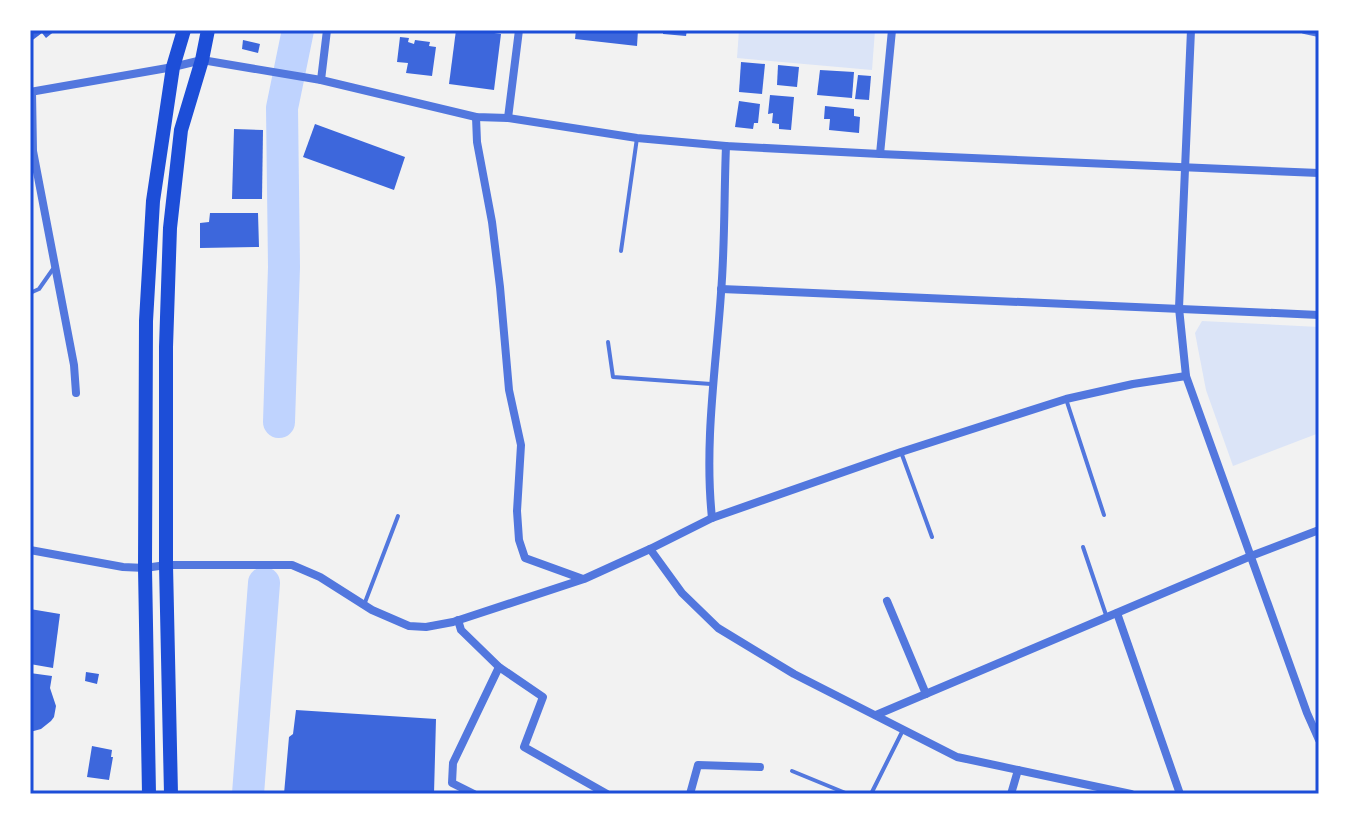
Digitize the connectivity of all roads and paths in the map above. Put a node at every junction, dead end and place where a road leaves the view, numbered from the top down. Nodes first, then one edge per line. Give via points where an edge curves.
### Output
1 (184, 30) edge
2 (208, 30) edge
3 (327, 30) edge
4 (519, 30) edge
5 (892, 30) edge
6 (1191, 30) edge
7 (1305, 30) edge
8 (1319, 33) edge
9 (202, 60) junction
10 (173, 67) junction
11 (321, 80) junction
12 (31, 92) edge
13 (476, 117) junction
14 (508, 118) junction
15 (637, 138) junction
16 (726, 146) junction
17 (31, 152) edge
18 (880, 154) junction
19 (1184, 166) junction
20 (1319, 173) edge
21 (621, 251) dead end
22 (55, 267) junction
23 (721, 289) junction
24 (30, 293) edge
25 (1179, 308) junction
26 (1319, 315) edge
27 (608, 342) dead end
28 (1186, 376) junction
29 (713, 384) junction
30 (76, 393) dead end
31 (1066, 399) junction
32 (901, 452) junction
33 (1104, 515) dead end
34 (398, 516) dead end
35 (712, 518) junction
36 (1319, 530) edge
37 (932, 537) dead end
38 (1083, 547) dead end
39 (650, 549) junction
40 (30, 550) edge
41 (1251, 556) junction
42 (166, 565) junction
43 (145, 568) junction
44 (584, 579) junction
45 (887, 601) dead end
46 (364, 605) junction
47 (1117, 613) junction
48 (1107, 617) junction
49 (458, 620) junction
50 (499, 667) junction
51 (926, 694) junction
52 (876, 715) junction
53 (904, 729) junction
54 (1319, 740) edge
55 (760, 767) dead end
56 (1018, 770) junction
57 (792, 771) dead end
58 (149, 794) edge
59 (171, 794) edge
60 (474, 794) edge
61 (607, 794) edge
62 (690, 794) edge
63 (848, 794) edge
64 (871, 794) edge
65 (1011, 794) edge
66 (1131, 794) edge
67 (1180, 794) edge

1 - 10 highway
2 - 9 highway
3 - 11 street
4 - 14 street
5 - 18 street
6 - 19 street
7 - 8 street
9 - 10 street
9 - 11 street
9 - 42 highway via 181,130 170,228
10 - 12 street
10 - 43 highway via 153,201 147,306
11 - 13 street
12 - 17 street
13 - 14 street
13 - 44 street via 509,390 521,445 519,540 525,558
14 - 15 street
15 - 16 street
15 - 21 lane
16 - 18 street
16 - 23 street
17 - 22 street
18 - 19 street
19 - 20 street
19 - 25 street
22 - 24 lane
22 - 30 street
23 - 25 street
23 - 29 street
25 - 26 street
25 - 28 street
27 - 29 lane via 613,377
28 - 31 street
28 - 41 street
29 - 35 street via 708,484
31 - 32 street
31 - 33 lane
32 - 35 street
32 - 37 lane
34 - 46 lane
35 - 39 street
36 - 41 street
38 - 48 lane
39 - 44 street
39 - 52 street via 682,593 718,628
40 - 43 street
41 - 47 street
41 - 54 street
42 - 43 street
42 - 46 street via 292,565
42 - 59 highway
43 - 58 highway
44 - 49 street
45 - 51 street
46 - 49 street via 409,626
47 - 48 street
47 - 67 street
48 - 51 street
49 - 50 street via 461,630
50 - 60 street via 453,763 452,783
50 - 61 street via 543,697 524,747
51 - 52 street
52 - 53 street
53 - 56 street via 957,757
53 - 64 lane
55 - 62 street via 698,765
56 - 65 street
56 - 66 street
57 - 63 lane

